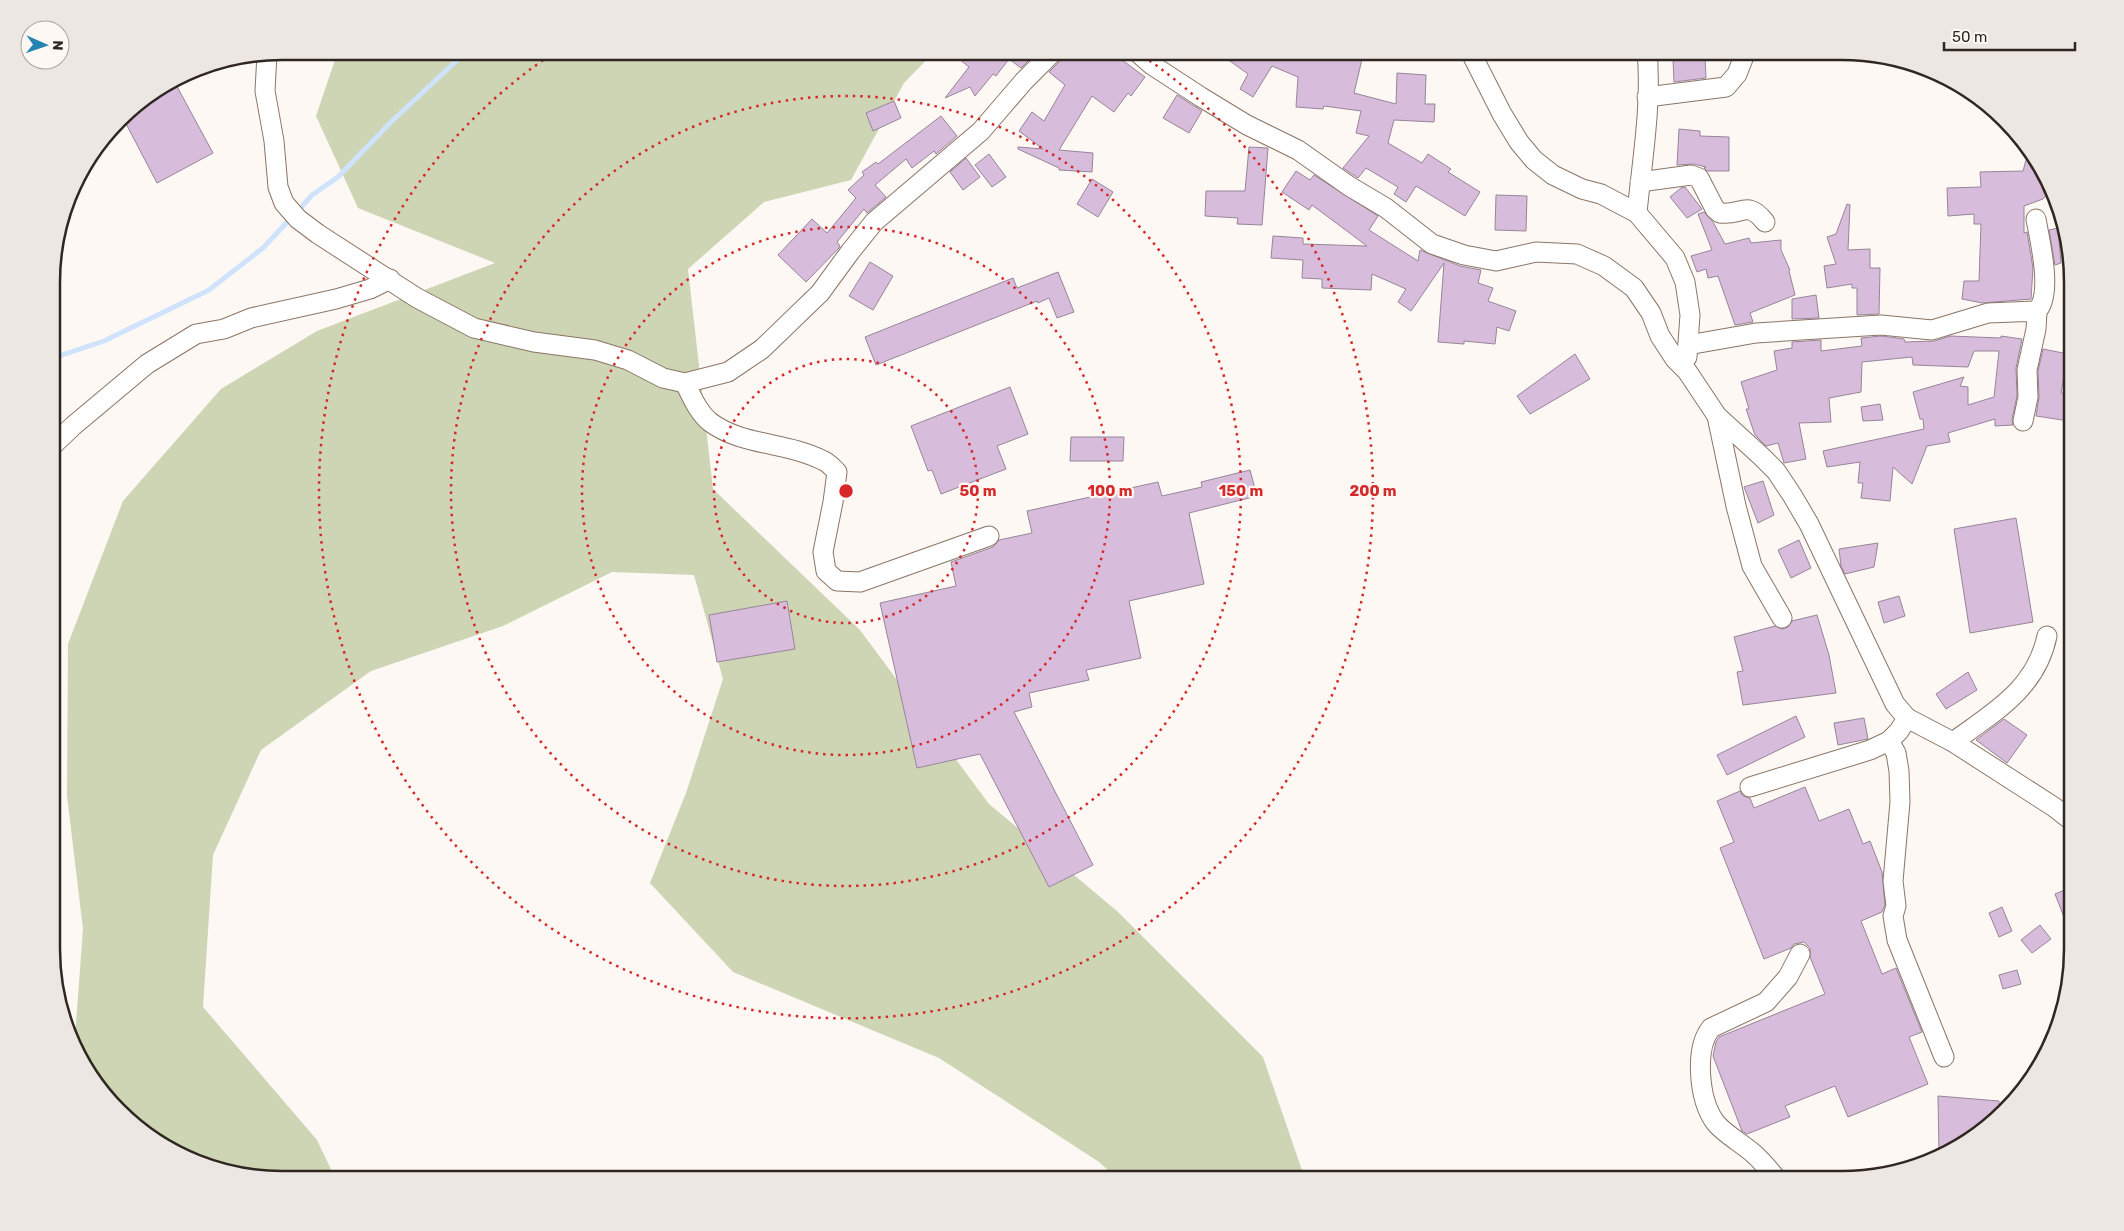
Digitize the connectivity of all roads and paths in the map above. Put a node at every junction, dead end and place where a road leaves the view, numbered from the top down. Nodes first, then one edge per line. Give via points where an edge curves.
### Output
1 (267, 60) edge
2 (1045, 60) edge
3 (1146, 60) edge
4 (1475, 60) edge
5 (1648, 60) edge
6 (1742, 60) edge
7 (1647, 97) junction
8 (1640, 182) junction
9 (1637, 213) junction
10 (2036, 219) dead end
11 (1765, 222) dead end
12 (390, 279) junction
13 (2037, 311) junction
14 (1688, 345) junction
15 (1687, 371) junction
16 (685, 383) junction
17 (1717, 416) junction
18 (2023, 420) dead end
19 (60, 438) edge
20 (989, 536) dead end
21 (1782, 618) dead end
22 (2047, 636) dead end
23 (1907, 718) junction
24 (1889, 740) junction
25 (1954, 742) junction
26 (1750, 787) dead end
27 (2064, 815) edge
28 (1800, 954) dead end
29 (1944, 1057) dead end
30 (1770, 1171) edge

1 - 12 street via 266,91 278,187 284,203 318,234
2 - 16 street via 981,130 874,222 820,293 762,349 728,372
3 - 15 street via 1247,125 1298,150 1386,208 1432,244 1496,261 1536,252 1577,254 1604,266 1634,288 1651,313 1660,336
4 - 9 street via 1502,114 1534,160 1553,175
5 - 7 street
6 - 7 street via 1737,74 1726,87
7 - 8 street
8 - 9 street
8 - 11 street via 1691,176 1699,178 1720,213 1752,209
9 - 14 street via 1675,258 1686,282 1690,315
10 - 13 street via 2045,278 2044,301
12 - 16 street via 417,298 474,328 534,342 595,350 628,360 663,378
12 - 19 street via 336,299 196,334 147,364
13 - 14 street via 1988,313 1932,330 1881,325 1756,333
13 - 18 street via 2026,370 2028,397
14 - 15 street
15 - 17 street
16 - 20 street via 695,404 710,421 736,435 824,460 837,472 823,552 826,571 838,580 860,582
17 - 21 street via 1752,566
17 - 23 street via 1776,471 1792,495 1833,573 1890,696
22 - 25 street via 2036,667 2013,698
23 - 24 street
23 - 25 street
24 - 26 street via 1870,750
24 - 29 street via 1896,753 1899,771 1900,802 1893,881 1897,940
25 - 27 street
28 - 30 street via 1788,977 1766,1002 1711,1028 1705,1035 1700,1056 1705,1100 1715,1123

